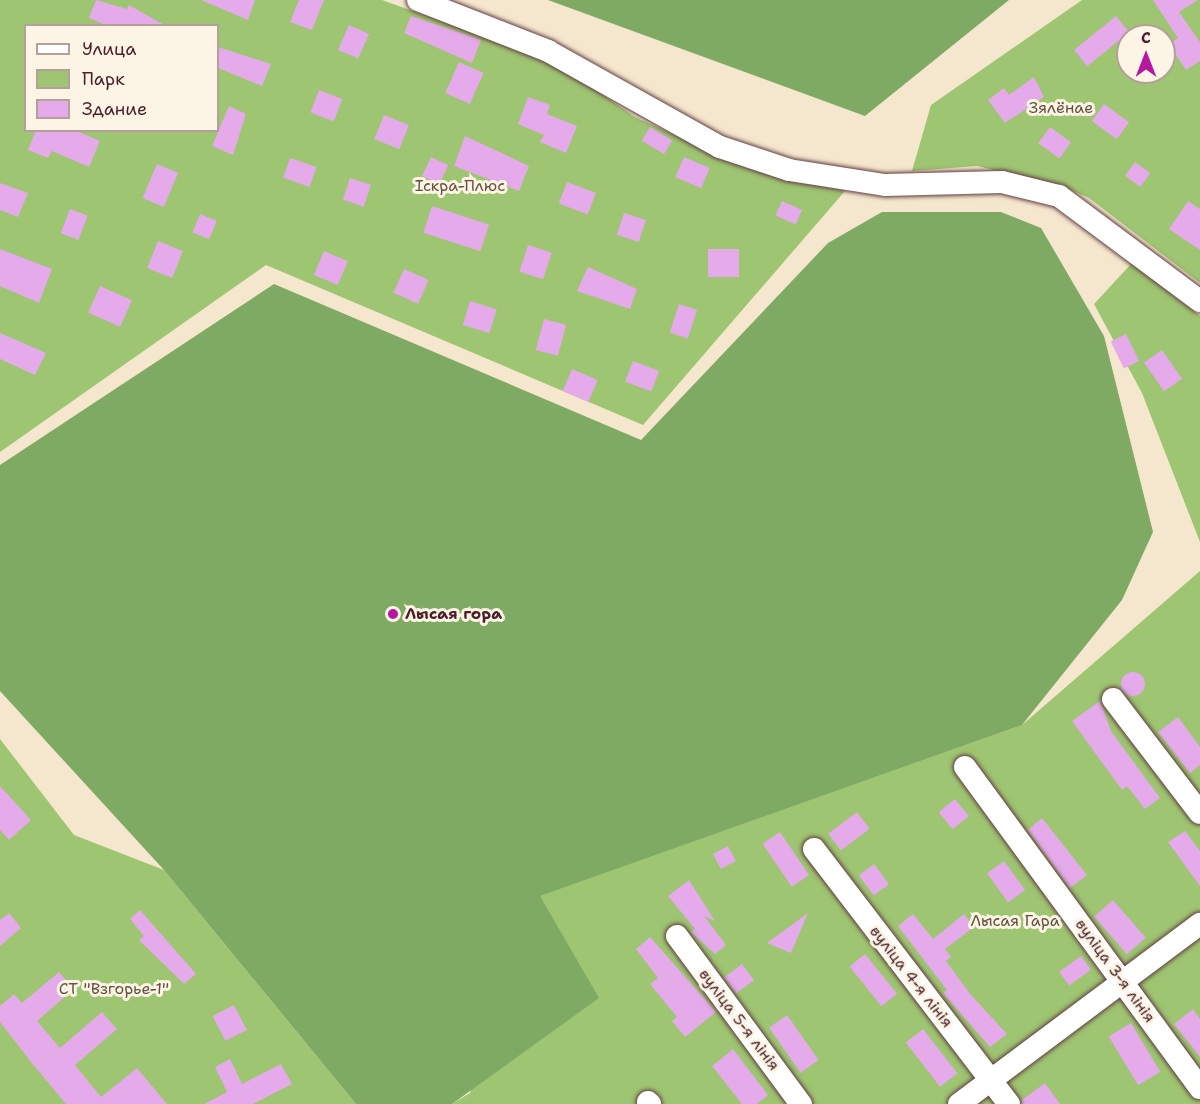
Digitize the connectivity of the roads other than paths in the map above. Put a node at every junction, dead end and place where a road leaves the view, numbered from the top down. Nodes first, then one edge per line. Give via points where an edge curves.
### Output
1 (418, 0) edge
2 (1200, 301) edge
3 (1113, 699) dead end
4 (965, 767) dead end
5 (1200, 813) edge
6 (814, 849) dead end
7 (1200, 924) edge
8 (677, 936) dead end
9 (1122, 982) junction
10 (991, 1080) junction
11 (1200, 1088) edge
12 (801, 1104) edge
13 (959, 1104) edge
14 (1009, 1104) edge

1 - 2 street via 549,51 720,147 789,170 885,184 1002,182 1059,196
3 - 5 street
4 - 9 street, вуліца 3-я лінія
6 - 10 street, вуліца 4-я лінія
7 - 9 street
8 - 12 street, вуліца 5-я лінія
9 - 10 street
9 - 11 street, вуліца 3-я лінія
10 - 13 street
10 - 14 street, вуліца 4-я лінія

